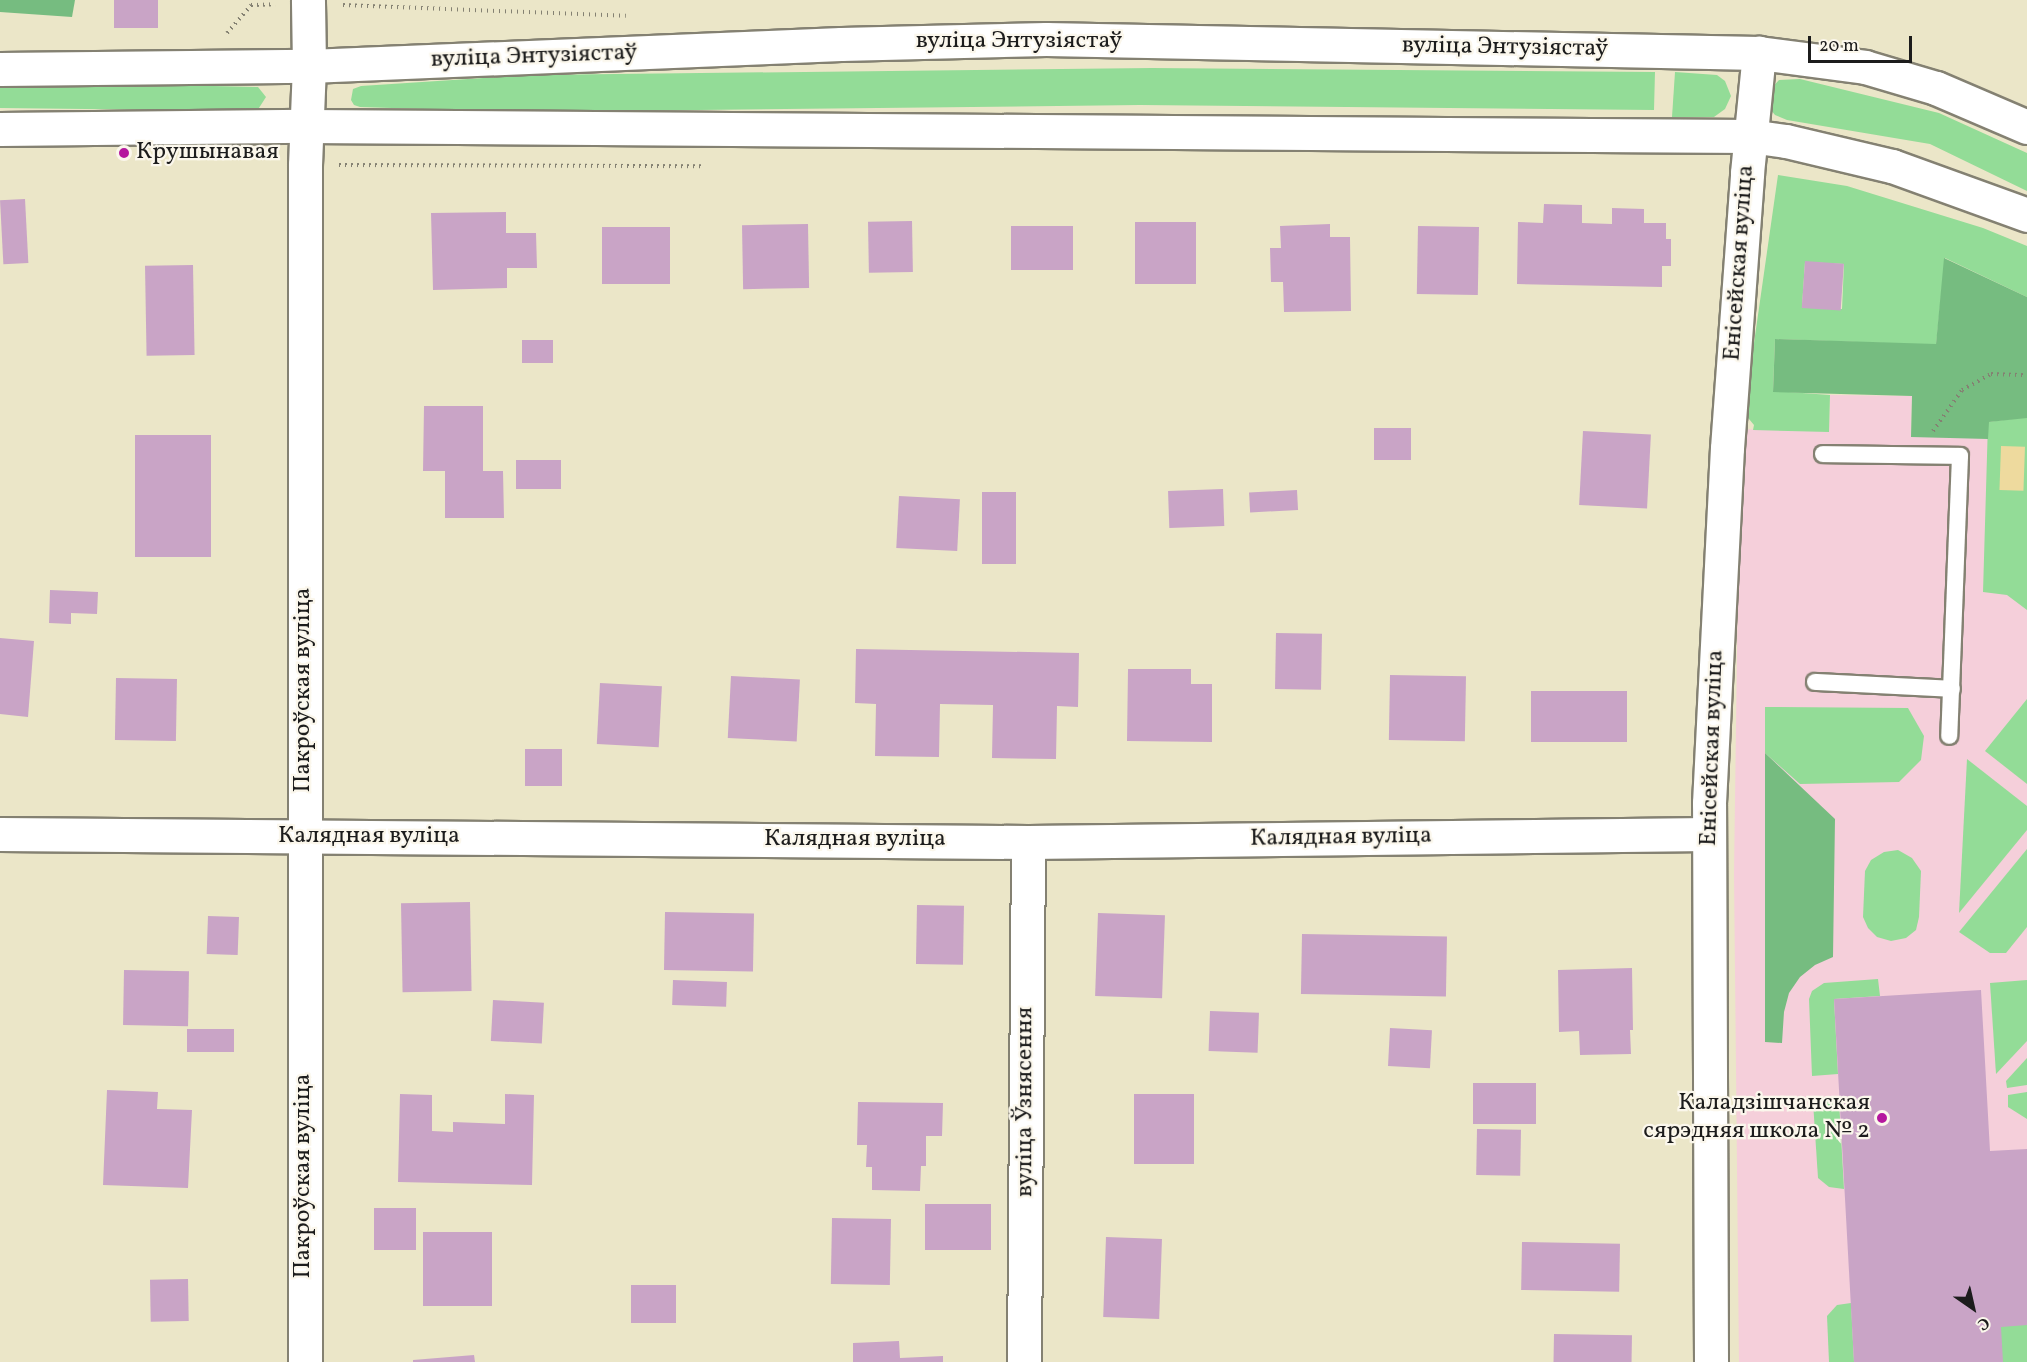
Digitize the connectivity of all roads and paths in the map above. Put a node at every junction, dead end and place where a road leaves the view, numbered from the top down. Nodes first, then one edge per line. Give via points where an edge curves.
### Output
1 (308, 0) edge
2 (1759, 53) junction
3 (309, 66) junction
4 (0, 69) edge
5 (306, 126) junction
6 (2027, 127) edge
7 (0, 129) edge
8 (1750, 136) junction
9 (305, 165) junction
10 (713, 166) dead end
11 (2027, 215) edge
12 (2027, 375) edge
13 (1929, 437) dead end
14 (1823, 454) dead end
15 (1815, 682) dead end
16 (1952, 689) junction
17 (1949, 736) dead end
18 (0, 834) edge
19 (1709, 834) junction
20 (304, 836) junction
21 (1028, 842) junction
22 (305, 1362) edge
23 (1024, 1362) edge
24 (1711, 1362) edge

1 - 3 street, Пакроўская вуліца
2 - 3 street, вуліца Энтузіястаў via 1046,39
2 - 6 street, вуліца Энтузіястаў via 1865,67 1936,88
2 - 8 street, Енісейская вуліца
3 - 4 street, вуліца Энтузіястаў
3 - 5 street, Пакроўская вуліца
5 - 7 street
5 - 8 street
5 - 9 street, Пакроўская вуліца
8 - 11 street via 1892,166
8 - 19 street, Енісейская вуліца via 1727,448
9 - 10 path
9 - 20 street, Пакроўская вуліца
12 - 13 path via 1991,374 1962,390
14 - 16 lane via 1960,456
15 - 16 lane
16 - 17 lane
18 - 20 street, Калядная вуліца
19 - 21 street, Калядная вуліца
19 - 24 street, Енісейская вуліца
20 - 21 street, Калядная вуліца
20 - 22 street, Пакроўская вуліца
21 - 23 street, вуліца Ўзнясення

